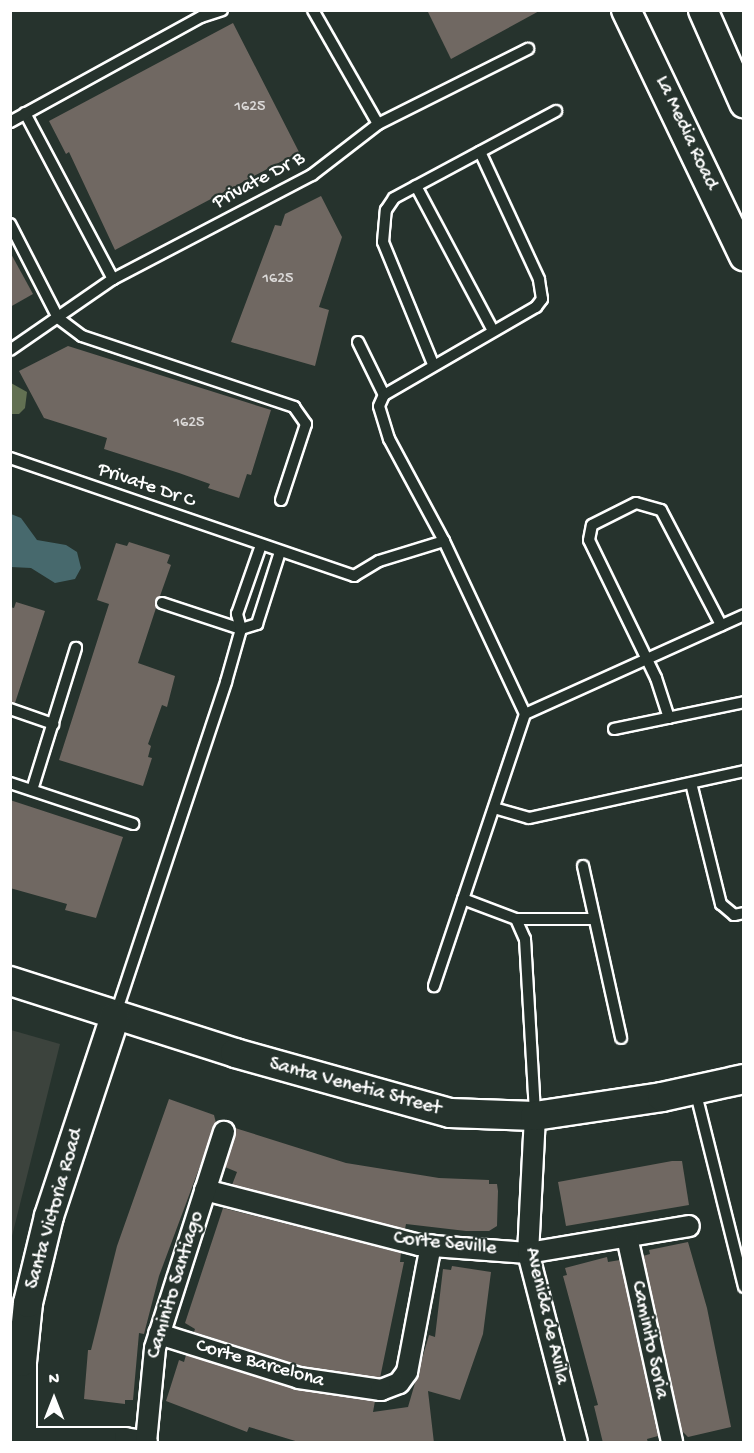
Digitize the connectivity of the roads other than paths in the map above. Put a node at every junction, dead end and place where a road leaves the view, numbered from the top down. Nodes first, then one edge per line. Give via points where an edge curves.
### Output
1 (222, 10) edge
2 (313, 10) edge
3 (626, 10) edge
4 (703, 10) edge
5 (528, 49) dead end
6 (744, 103) edge
7 (556, 111) dead end
8 (25, 113) junction
9 (10, 122) edge
10 (378, 124) junction
11 (480, 152) junction
12 (416, 186) junction
13 (10, 224) edge
14 (744, 256) edge
15 (113, 279) junction
16 (58, 318) junction
17 (493, 331) junction
18 (358, 342) dead end
19 (10, 350) edge
20 (433, 364) junction
21 (384, 395) junction
22 (10, 458) edge
23 (281, 500) dead end
24 (444, 541) junction
25 (270, 548) junction
26 (162, 603) dead end
27 (744, 615) edge
28 (721, 625) junction
29 (241, 629) junction
30 (76, 648) dead end
31 (645, 660) junction
32 (744, 702) edge
33 (10, 709) edge
34 (525, 714) junction
35 (669, 718) junction
36 (52, 724) junction
37 (614, 729) dead end
38 (744, 771) edge
39 (10, 783) edge
40 (691, 783) junction
41 (32, 790) junction
42 (494, 808) junction
43 (133, 824) dead end
44 (583, 866) dead end
45 (463, 899) junction
46 (744, 914) edge
47 (516, 919) junction
48 (594, 919) junction
49 (10, 981) edge
50 (434, 986) dead end
51 (115, 1017) junction
52 (621, 1038) dead end
53 (744, 1079) edge
54 (695, 1090) junction
55 (535, 1116) junction
56 (224, 1132) dead end
57 (205, 1190) junction
58 (689, 1226) dead end
59 (627, 1237) junction
60 (431, 1245) junction
61 (528, 1253) junction
62 (744, 1287) edge
63 (159, 1334) junction
64 (18, 1440) edge
65 (146, 1442) edge
66 (577, 1443) edge
67 (672, 1443) edge

1 - 8 lane via 201,17
2 - 10 lane
3 - 14 street, La Media Road
4 - 6 street
5 - 10 lane, Private Dr B
7 - 11 lane
8 - 9 lane
8 - 15 lane
10 - 15 lane, Private Dr B via 312,175
11 - 12 lane
11 - 17 lane via 542,290 536,307
12 - 17 lane
12 - 20 lane via 390,204 382,226 383,242
13 - 16 lane
15 - 16 lane, Private Dr B
16 - 19 lane, Private Dr B
16 - 23 lane via 82,336 294,407 306,424
17 - 20 lane
18 - 21 lane
20 - 21 lane
21 - 24 lane via 380,412 389,439
22 - 25 lane, Private Dr C
24 - 25 lane, Private Dr C via 379,561 354,576
24 - 34 lane
25 - 29 lane via 237,614
25 - 29 lane via 257,624
26 - 29 lane
27 - 28 lane
28 - 31 lane
28 - 31 lane via 661,510 636,503 592,525 589,540
29 - 51 lane
30 - 36 lane
31 - 34 lane
31 - 35 lane via 656,678
32 - 35 lane
33 - 36 lane
34 - 42 lane
35 - 37 lane
36 - 41 lane
38 - 40 lane
39 - 41 lane
40 - 42 lane via 529,818
40 - 46 lane via 721,903 734,915
41 - 43 lane
42 - 45 lane
44 - 48 lane
45 - 47 lane
45 - 50 lane
47 - 48 lane
47 - 55 lane via 525,939
48 - 52 lane
49 - 51 street, Santa Venetia Street
51 - 55 street, Santa Venetia Street via 407,1103 450,1113
51 - 64 street, Santa Victoria Road via 49,1216 27,1304
53 - 54 street, Santa Venetia Street
54 - 55 street, Santa Venetia Street
54 - 62 lane
55 - 61 street, Avenida de Avila
56 - 57 street, Caminito Santiago
57 - 60 street, Corte Seville via 360,1232
57 - 63 street, Caminito Santiago
58 - 59 street, Corte Seville
59 - 61 street, Corte Seville
59 - 67 street, Caminito Soria
60 - 61 street, Corte Seville
60 - 63 street, Corte Barcelona via 407,1372 399,1383 381,1390 299,1378
61 - 66 street, Avenida de Avila
63 - 65 street, Caminito Santiago via 149,1385
64 - 65 street via 125,1438

